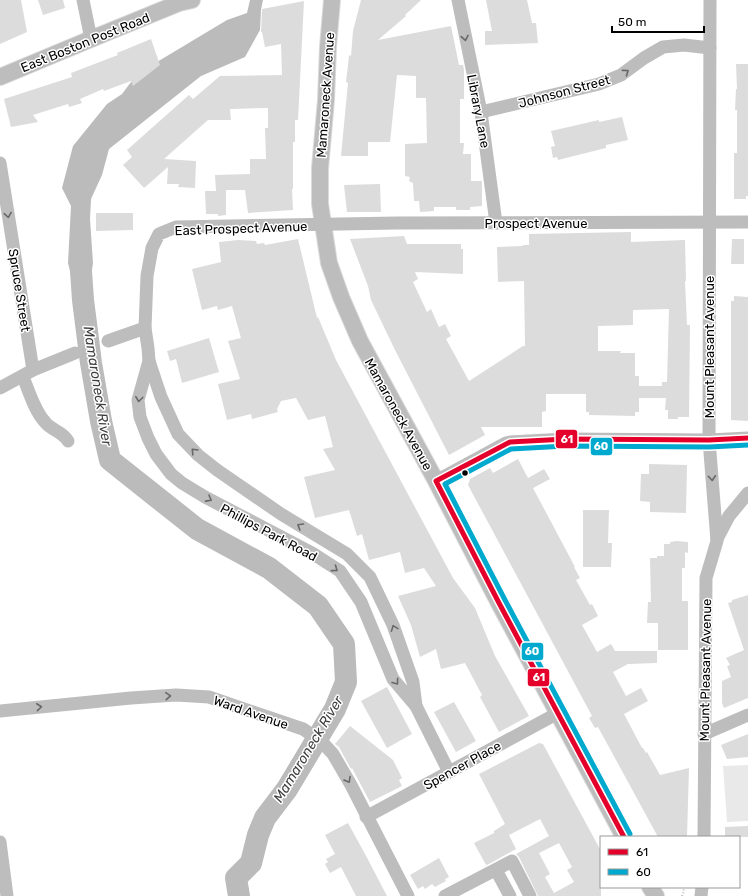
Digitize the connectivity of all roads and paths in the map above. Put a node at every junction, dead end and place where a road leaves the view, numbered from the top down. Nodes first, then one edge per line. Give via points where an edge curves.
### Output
1 (83, 0) edge
2 (332, 0) edge
3 (458, 0) edge
4 (710, 0) edge
5 (183, 1) edge
6 (91, 39) junction
7 (710, 48) junction
8 (0, 77) edge
9 (481, 112) junction
10 (0, 163) edge
11 (710, 222) junction
12 (748, 222) edge
13 (496, 223) junction
14 (324, 225) junction
15 (145, 328) junction
16 (108, 341) dead end
17 (75, 353) dead end
18 (149, 361) junction
19 (28, 373) junction
20 (0, 388) edge
21 (748, 438) edge
22 (709, 440) junction
23 (68, 441) dead end
24 (436, 481) junction
25 (748, 493) edge
26 (717, 541) junction
27 (416, 706) junction
28 (0, 711) edge
29 (558, 713) junction
30 (748, 715) edge
31 (704, 734) junction
32 (450, 772) junction
33 (366, 817) junction
34 (623, 836) edge
35 (704, 836) edge
36 (0, 842) edge
37 (1, 862) edge
38 (496, 870) junction
39 (683, 888) edge
40 (7, 896) edge
41 (408, 896) edge
42 (445, 896) edge
43 (510, 896) edge
44 (530, 896) edge
45 (682, 896) edge

1 - 6 street
2 - 14 main road, Mamaroneck Avenue via 320,168 320,204
3 -> 9 street, Library Lane
4 - 7 street, Mount Pleasant Avenue
5 - 6 main road, East Boston Post Road
6 - 8 main road, East Boston Post Road
9 -> 7 street, Johnson Street via 599,84 621,76 644,58 664,47 684,45
7 - 11 street, Mount Pleasant Avenue
9 - 13 street, Library Lane
10 -> 19 street, Spruce Street
11 - 12 street, Prospect Avenue
11 - 13 street, Prospect Avenue
11 - 22 street, Mount Pleasant Avenue
13 - 14 street, Prospect Avenue
14 - 15 street, East Prospect Avenue via 176,227 159,234 152,248 147,276
14 - 24 main road, Mamaroneck Avenue via 329,263 360,342
15 - 16 street
15 - 18 street, Phillips Park Road
17 - 19 street
27 -> 18 street, Phillips Park Road via 413,682 393,625 370,577 347,554 281,514 198,455 178,434 161,397
18 -> 27 street, Phillips Park Road via 138,400 140,417 156,454 171,474 205,497 312,553 340,571 361,602 393,679
19 - 20 street
19 - 23 street, Spruce Street via 44,422 52,430 64,434
21 - 22 street
22 - 24 street via 573,439 510,442
22 -> 26 street, Mount Pleasant Avenue
24 - 29 main road, Mamaroneck Avenue
25 - 26 street via 728,516
26 - 31 street, Mount Pleasant Avenue via 706,578
27 - 32 street, Phillips Park Road
28 -> 33 street, Ward Avenue via 131,698 182,695 209,697 303,729 321,741 333,754
29 - 32 street, Spencer Place
29 - 34 main road, Mamaroneck Avenue
30 - 31 street
31 - 35 street, Mount Pleasant Avenue
32 - 33 street, Spencer Place
33 - 41 street, Ward Avenue
36 - 37 street
37 - 40 street
38 - 42 street
38 - 43 street
38 - 44 street via 512,861
39 - 45 path

